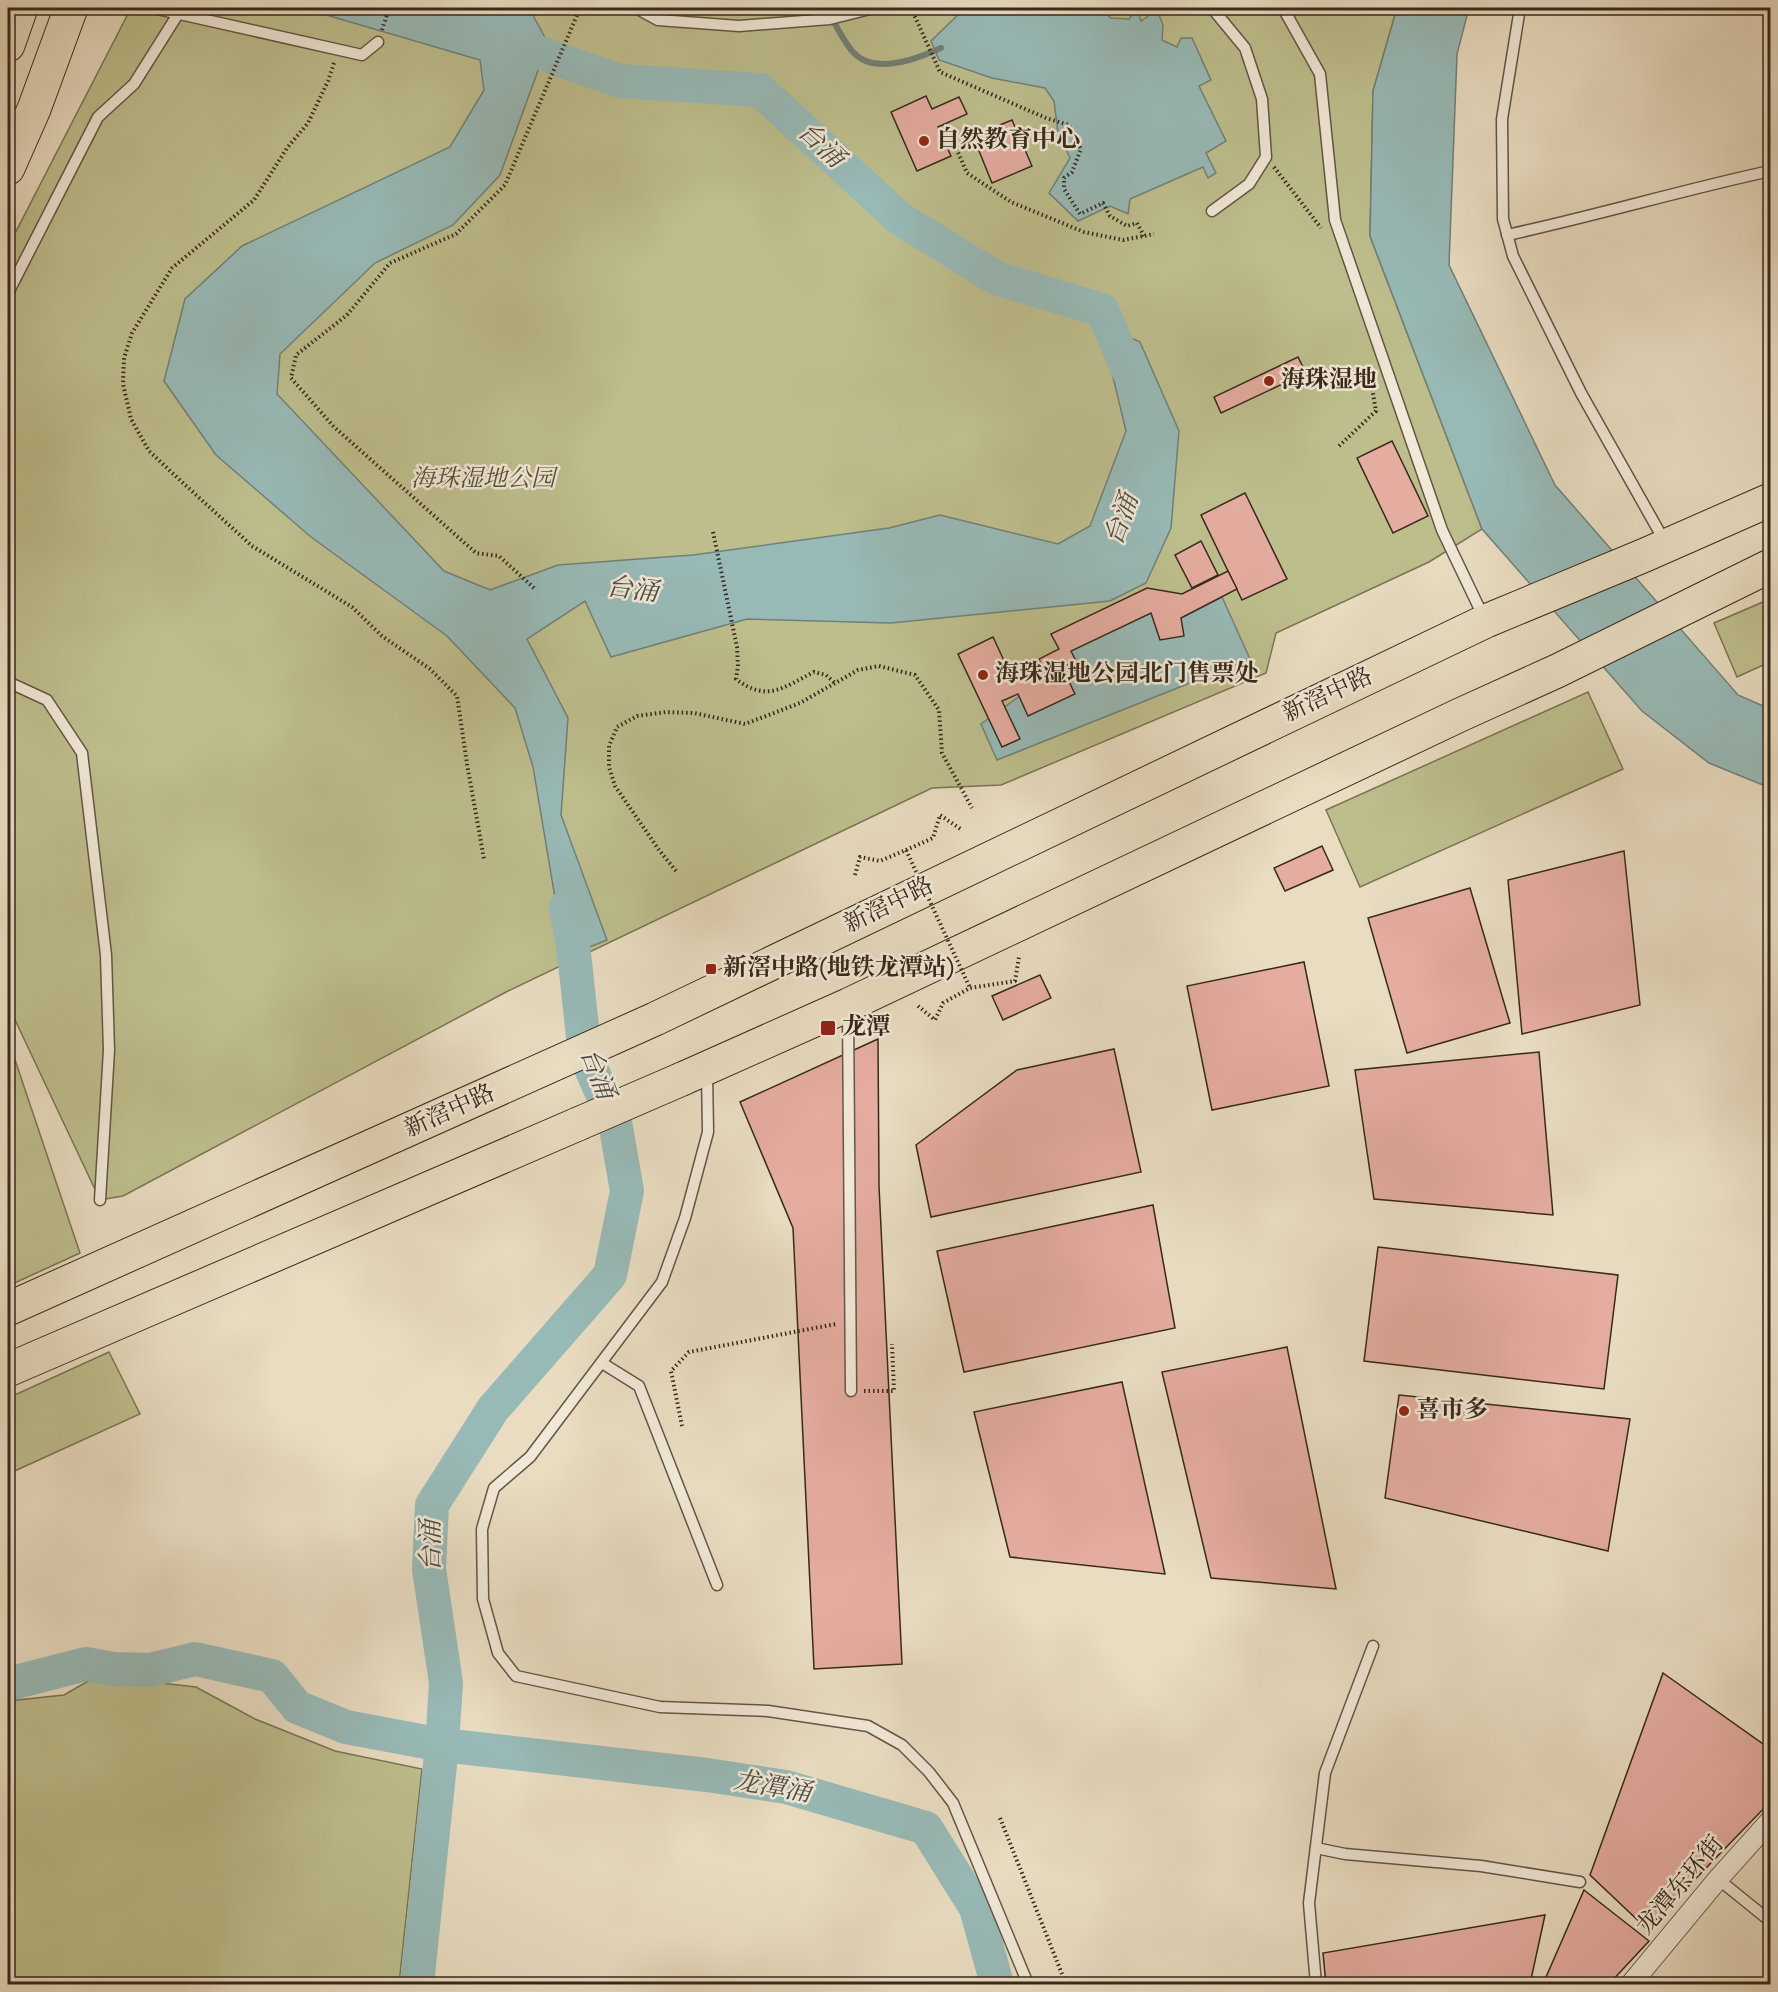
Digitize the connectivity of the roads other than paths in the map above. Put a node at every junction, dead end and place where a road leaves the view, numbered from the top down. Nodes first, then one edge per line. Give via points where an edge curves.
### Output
1 (21, 8) edge
2 (71, 8) edge
3 (153, 8) edge
4 (636, 8) edge
5 (874, 8) edge
6 (1212, 8) edge
7 (1283, 8) edge
8 (1520, 8) edge
9 (178, 14) junction
10 (378, 42) road end
11 (8, 45) edge
12 (8, 168) edge
13 (1770, 171) edge
14 (1212, 211) dead end
15 (1507, 236) junction
16 (8, 292) edge
17 (1770, 500) edge
18 (1656, 550) junction
19 (1770, 566) edge
20 (1486, 621) junction
21 (8, 682) edge
22 (848, 1005) junction
23 (694, 1074) junction
24 (100, 1200) dead end
25 (8, 1309) edge
26 (602, 1363) junction
27 (8, 1370) edge
28 (851, 1391) road end
29 (717, 1586) dead end
30 (1373, 1646) dead end
31 (1770, 1821) edge
32 (1316, 1848) junction
33 (1718, 1879) junction
34 (1580, 1882) dead end
35 (1770, 1921) edge
36 (1028, 1984) edge
37 (1316, 1984) edge
38 (1631, 1984) edge

1 - 11 highway
2 - 12 highway
3 - 9 lane
4 - 5 lane via 658,20 739,26 830,20
6 - 14 lane via 1245,48 1262,99 1266,157 1249,184
7 - 20 lane via 1320,74 1335,220 1442,530
8 - 15 lane via 1502,119 1503,219
9 - 10 lane via 362,56
9 - 16 lane via 135,84 98,117
13 - 15 lane
15 - 18 lane
17 - 18 highway, 新滘中路
18 - 20 highway, 新滘中路
19 - 22 highway via 1557,671
20 - 25 highway, 新滘中路 via 655,1019
21 - 24 lane via 47,700 82,753 106,955 109,1050
22 - 23 highway
22 - 28 lane
23 - 26 lane via 708,1132 686,1218 662,1282
23 - 27 highway, bridge
26 - 29 lane via 639,1386
26 - 36 lane via 530,1457 494,1488 482,1529 483,1599 498,1653 516,1676 660,1707 768,1711 868,1726 902,1745 953,1803
30 - 32 lane via 1325,1773
31 - 33 street, 龙潭东环街
32 - 34 lane via 1481,1866
32 - 37 lane via 1309,1903
33 - 35 lane
33 - 38 street, 龙潭东环街

